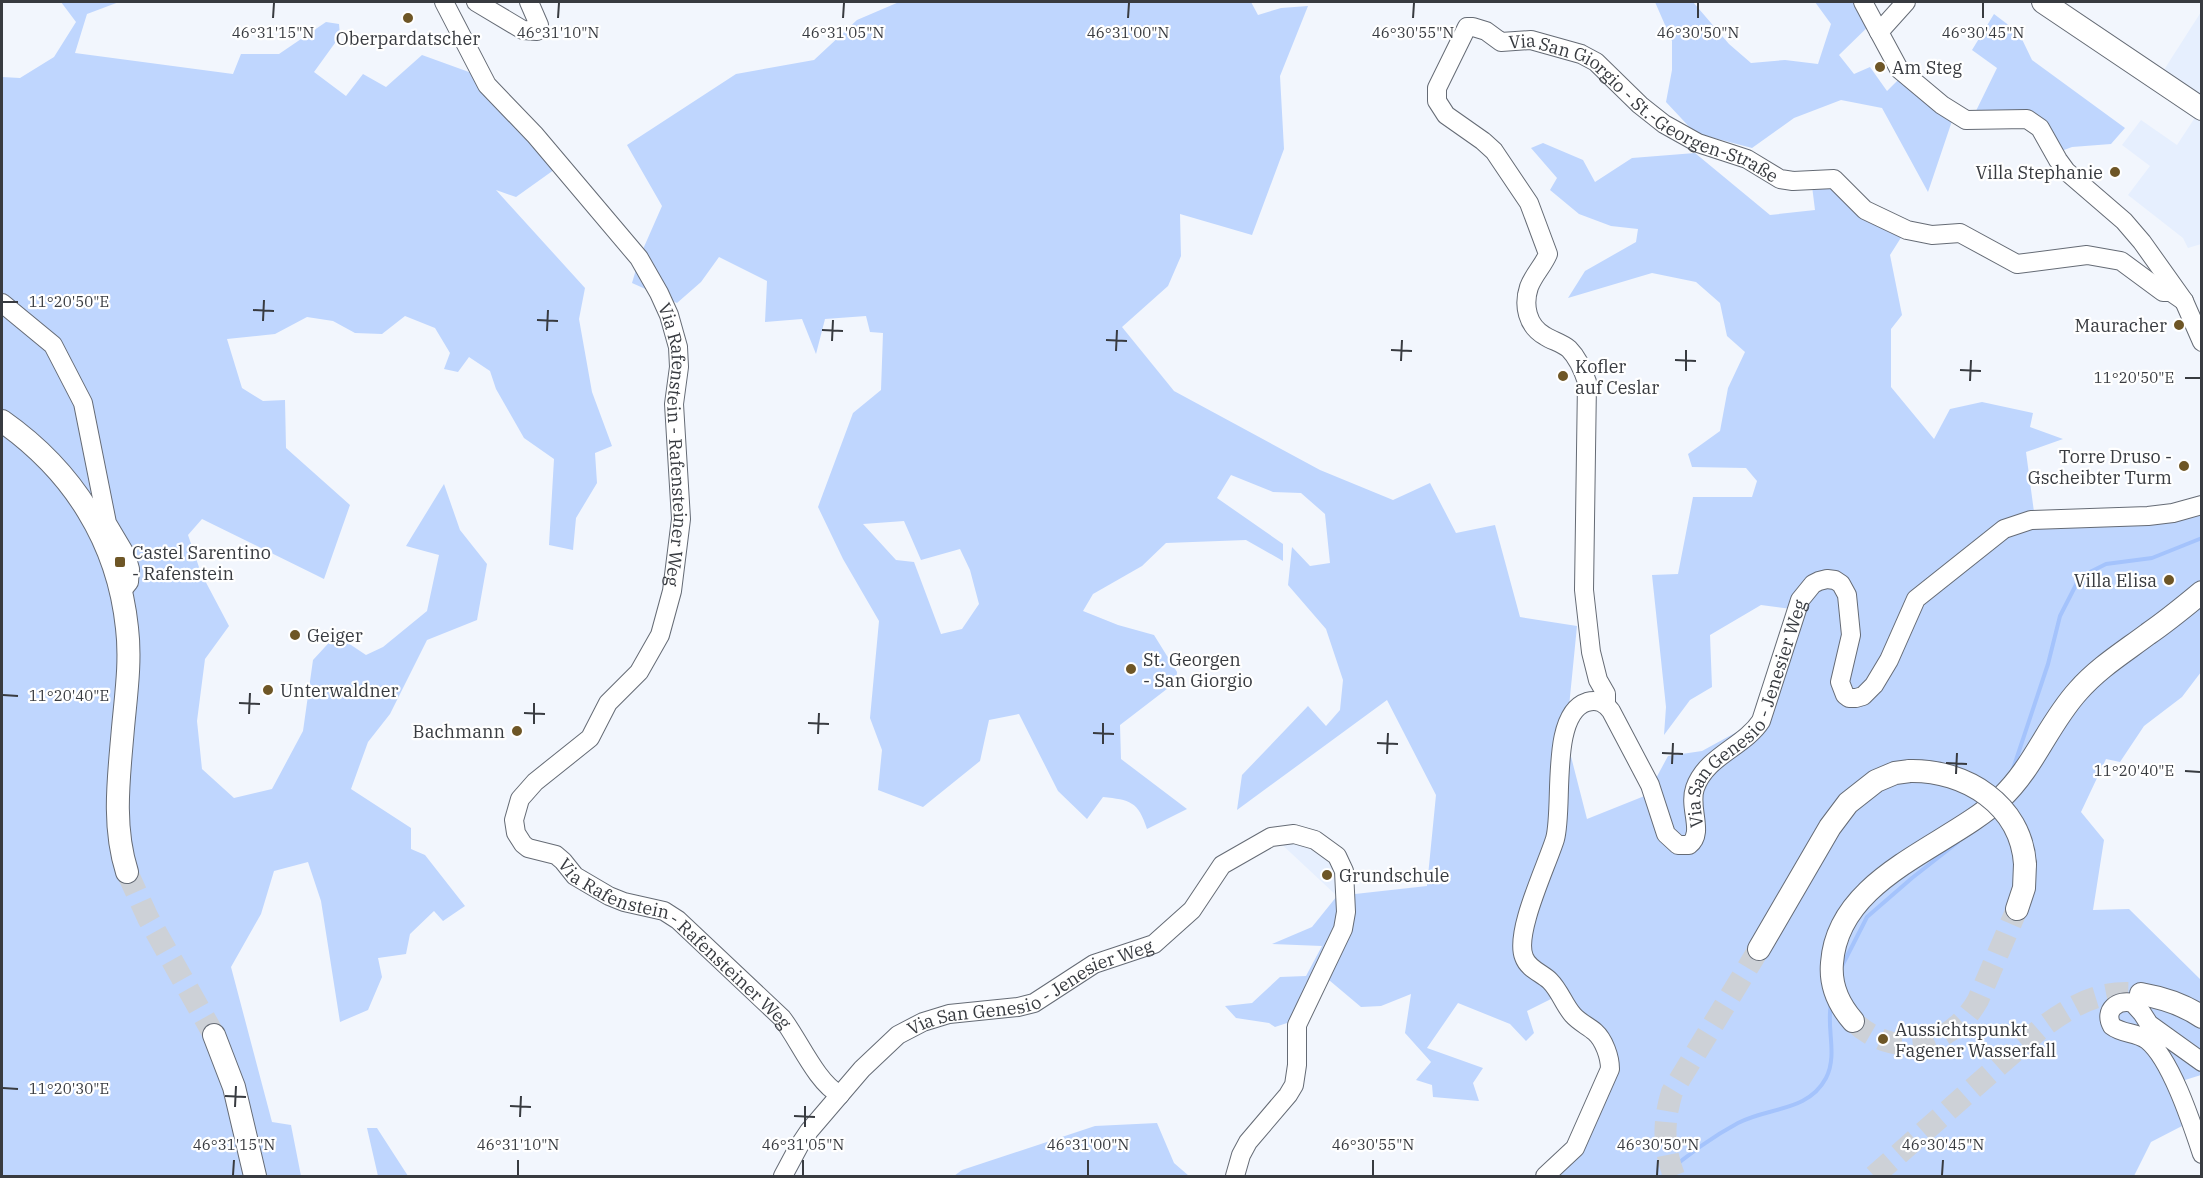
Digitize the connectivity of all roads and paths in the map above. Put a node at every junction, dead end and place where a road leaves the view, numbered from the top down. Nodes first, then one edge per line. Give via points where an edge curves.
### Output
1 (444, 2) edge
2 (476, 2) edge
3 (530, 2) edge
4 (1863, 2) edge
5 (1906, 2) edge
6 (2043, 2) edge
7 (1879, 32) junction
8 (2202, 109) edge
9 (2184, 301) junction
10 (2, 303) edge
11 (2202, 342) edge
12 (2, 421) edge
13 (2202, 505) edge
14 (121, 592) junction
15 (2202, 592) edge
16 (1606, 704) junction
17 (127, 872) tunnel mouth
18 (2017, 909) tunnel mouth
19 (1759, 949) tunnel mouth
20 (2141, 994) tunnel mouth
21 (2202, 1017) edge
22 (1853, 1021) tunnel mouth
23 (214, 1035) tunnel mouth
24 (2202, 1062) edge
25 (840, 1095) junction
26 (2202, 1154) edge
27 (255, 1176) edge
28 (783, 1176) edge
29 (1235, 1176) edge
30 (1545, 1176) edge

1 - 25 street, Via Rafenstein - Rafensteiner Weg via 487,85 535,135 639,258 669,315 680,356 674,404 681,519 672,591 660,635 639,672 608,703 590,738 520,799 514,820 516,833 528,848 556,855 575,876 609,896 664,911 678,920 782,1018 813,1067 831,1090
2 - 3 street via 531,32 537,31 539,25
4 - 7 street
5 - 7 street
6 - 8 main road
7 - 9 street via 1899,69 1966,120 2027,119 2040,128 2066,171 2124,221
9 - 11 street
9 - 16 street, Via San Giorgio - St.-Georgen-Straße via 2163,292 2121,261 2087,255 2017,264 1960,233 1926,235 1907,230 1865,210 1834,179 1780,179 1747,159 1679,133 1640,105 1604,68 1581,54 1531,40 1501,42 1486,31 1467,27 1437,88 1437,101 1446,115 1491,147 1529,203 1548,254 1529,288 1528,316 1540,332 1574,354 1587,382 1584,590 1591,652
10 - 14 street via 54,345 83,403 107,523 130,569 129,582
12 - 14 main road via 42,453 82,501 107,546
13 - 16 street, Via San Genesio - Jenesier Weg via 2148,516 2031,520 2004,529 1916,599 1874,686 1856,698 1845,695 1840,682 1851,635 1844,588 1835,580 1813,584 1800,600 1761,721 1699,779 1693,805 1697,832 1689,845 1678,845 1666,834 1650,785
14 - 17 main road via 128,629 128,673 117,811
15 - 22 main road via 2089,679 2065,707 2013,786 1986,810 1895,869 1865,894 1848,916 1835,943 1832,962 1833,981
16 - 30 street via 1595,701 1582,705 1565,728 1555,839 1531,904 1522,946 1528,965 1548,979 1572,1014 1598,1036 1610,1064 1577,1144
18 - 19 main road, bridge via 2024,888 2025,864 2017,829 2005,810 1969,783 1910,771 1881,779 1848,803
20 - 21 main road via 2174,1001
23 - 27 main road via 234,1087
24 - 26 street via 2149,1024 2133,1003 2119,1003 2111,1008 2110,1022 2115,1029 2143,1037 2160,1054
25 - 28 street, Via San Genesio - Jenesier Weg via 799,1146
25 - 29 street, Via San Genesio - Jenesier Weg via 898,1035 949,1014 1034,1003 1094,964 1154,944 1192,910 1226,862 1270,837 1302,835 1324,844 1341,864 1345,921 1297,1025 1297,1072 1292,1090 1248,1142

